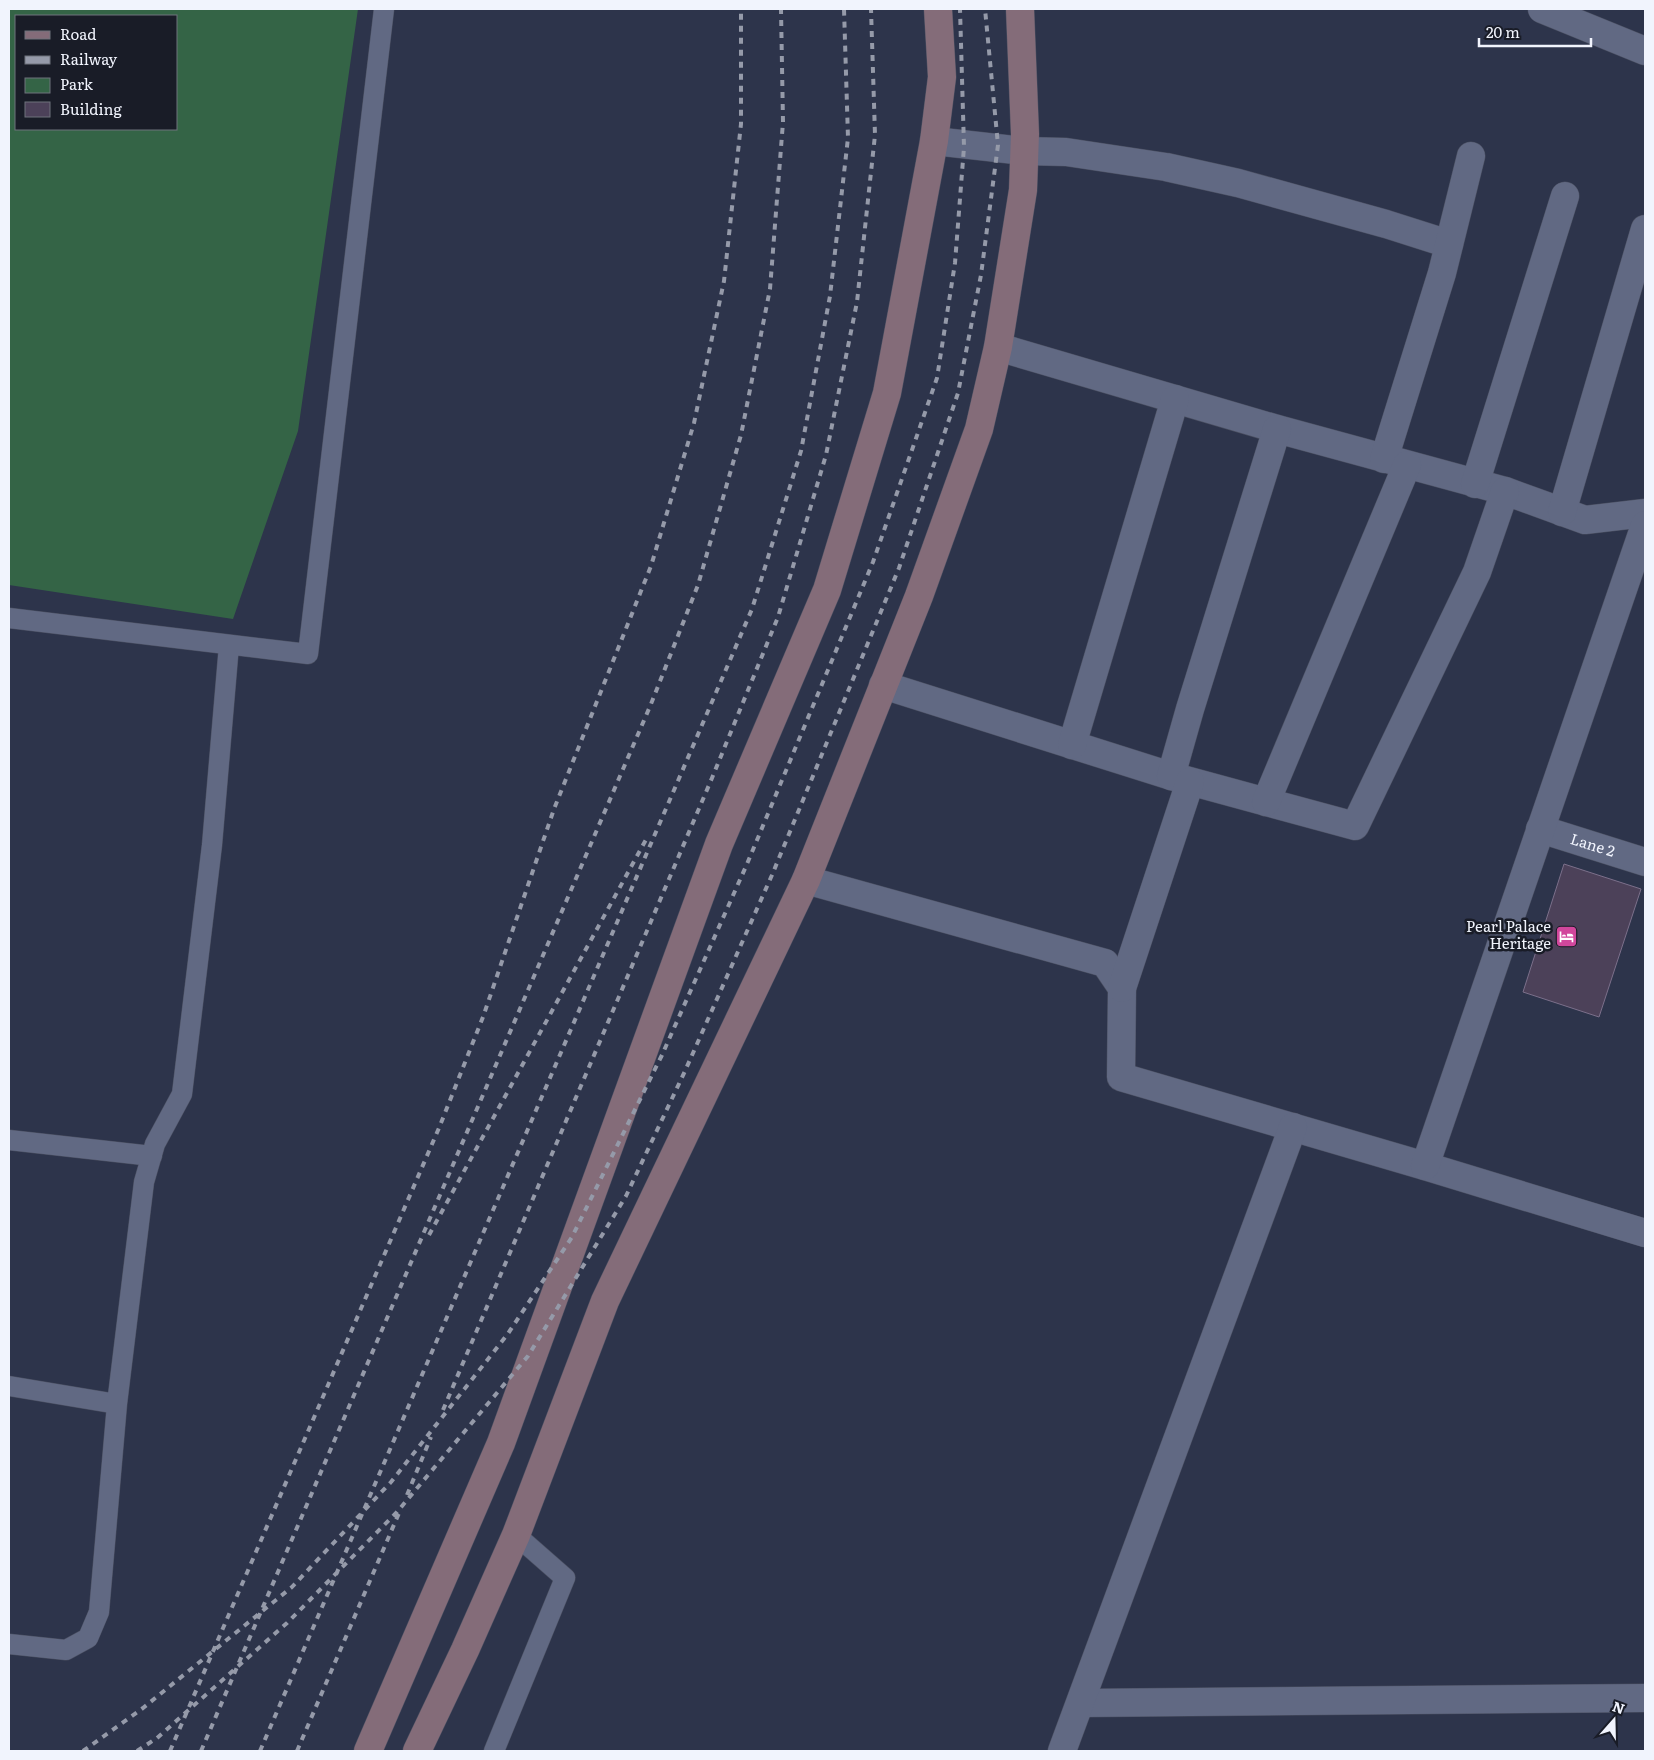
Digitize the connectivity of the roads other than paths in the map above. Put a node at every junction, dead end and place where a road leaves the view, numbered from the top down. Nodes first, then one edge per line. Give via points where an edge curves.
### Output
1 (384, 9) edge
2 (938, 9) edge
3 (1020, 9) edge
4 (1542, 9) edge
5 (1645, 52) edge
6 (934, 141) junction
7 (1024, 151) junction
8 (1471, 156) dead end
9 (1564, 196) dead end
10 (1645, 229) edge
11 (1449, 244) junction
12 (998, 347) junction
13 (1176, 399) junction
14 (1277, 429) junction
15 (1396, 462) junction
16 (1475, 484) junction
17 (1505, 491) junction
18 (1562, 512) junction
19 (1645, 513) edge
20 (1645, 525) edge
21 (9, 618) edge
22 (229, 645) junction
23 (883, 685) junction
24 (1072, 745) junction
25 (1181, 779) junction
26 (1266, 802) junction
27 (1540, 829) junction
28 (1645, 862) edge
29 (806, 880) junction
30 (1122, 988) junction
31 (1293, 1127) junction
32 (9, 1140) edge
33 (152, 1156) junction
34 (1425, 1166) junction
35 (1645, 1233) edge
36 (9, 1386) edge
37 (117, 1404) junction
38 (516, 1535) junction
39 (9, 1644) edge
40 (1645, 1698) edge
41 (1081, 1702) junction
42 (368, 1751) edge
43 (417, 1751) edge
44 (494, 1751) edge
45 (1062, 1751) edge

1 - 22 lane via 308,654
2 - 6 street via 942,77
3 - 7 street
4 - 5 street
6 - 7 street
6 - 42 street via 887,393 827,590 719,844 501,1443
7 - 11 street via 1066,152 1166,166 1386,224
7 - 12 street via 1022,190
8 - 11 street
9 - 16 street
10 - 18 street
11 - 15 street
12 - 13 street
12 - 23 street via 979,429
13 - 14 street
13 - 24 street
14 - 15 street
14 - 25 street via 1190,709
15 - 16 street
15 - 26 street
16 - 17 street
17 - 18 street
17 - 26 street via 1477,572 1355,826
18 - 19 street via 1585,520
20 - 27 street
21 - 22 lane
22 - 33 lane via 212,845 182,1094 155,1144
23 - 24 street
23 - 29 street
24 - 25 street
25 - 26 street
25 - 30 street
27 - 28 street, Lane 2
27 - 34 street
29 - 30 street via 1105,963
29 - 38 street via 604,1301
30 - 31 street via 1121,1076
31 - 34 street
31 - 41 street
32 - 33 lane
33 - 37 lane via 144,1182
34 - 35 street
36 - 37 lane
37 - 39 lane via 99,1612 88,1638 66,1650
38 - 43 street
38 - 44 lane via 565,1578
40 - 41 street
41 - 45 street

